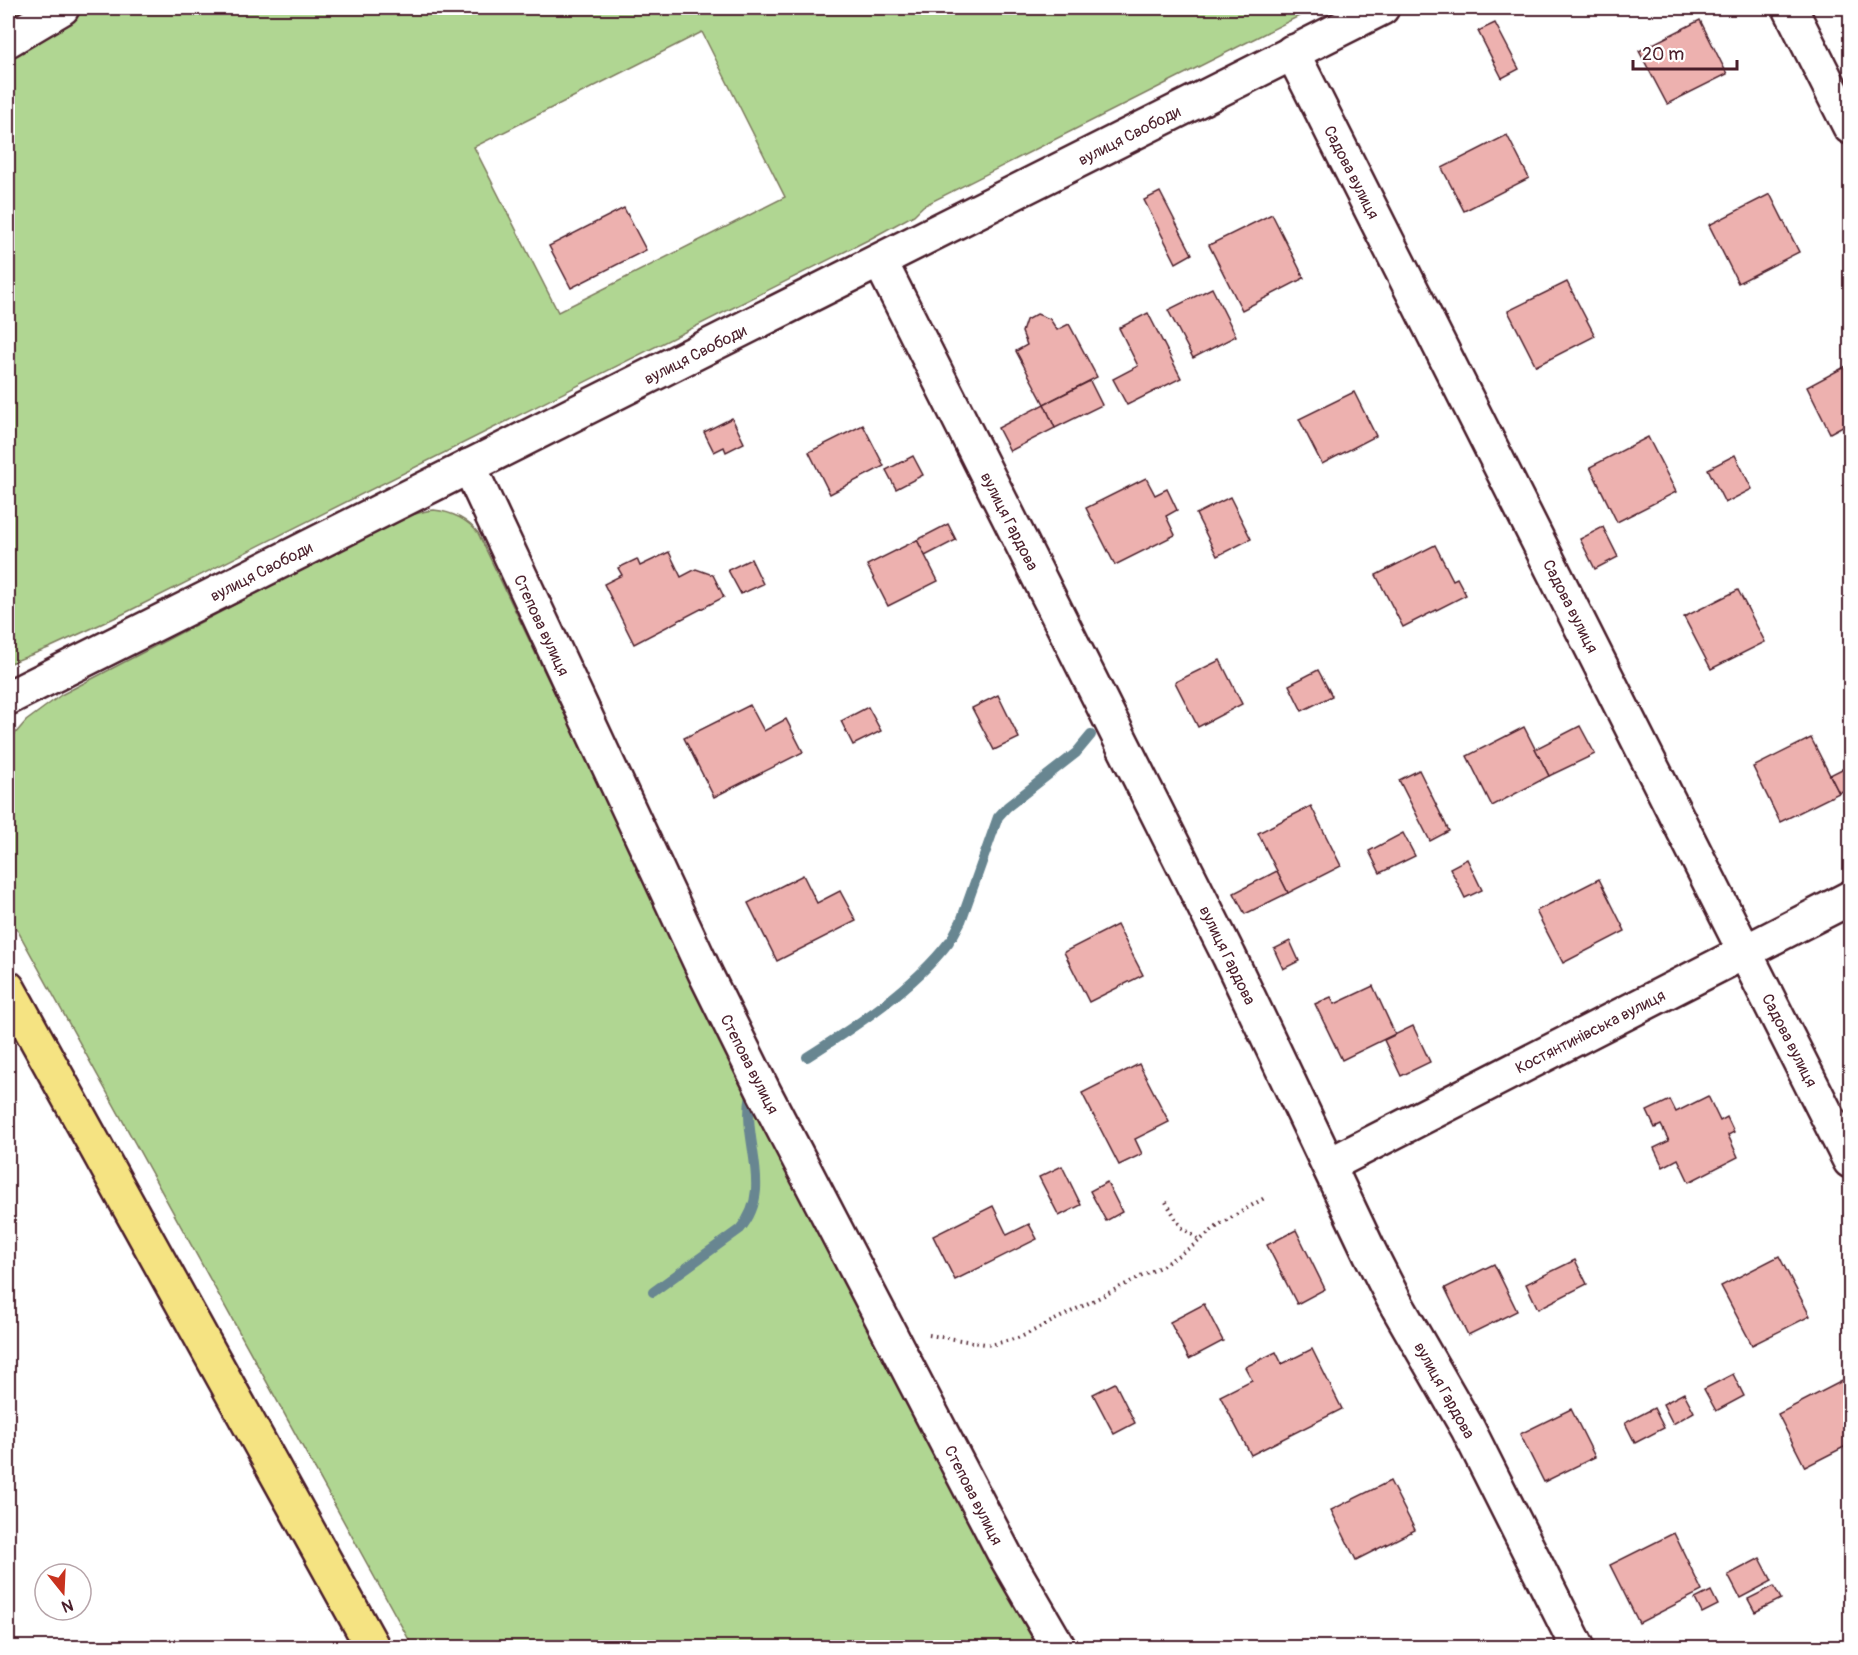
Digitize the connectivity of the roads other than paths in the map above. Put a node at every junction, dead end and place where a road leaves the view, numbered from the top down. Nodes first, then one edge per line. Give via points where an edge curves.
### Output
1 (62, 8) edge
2 (1382, 8) edge
3 (1790, 8) edge
4 (8, 40) edge
5 (1292, 52) junction
6 (1851, 127) edge
7 (880, 261) junction
8 (469, 466) junction
9 (8, 698) edge
10 (1851, 898) edge
11 (1745, 951) junction
12 (8, 988) edge
13 (1851, 1161) edge
14 (1329, 1165) junction
15 (373, 1647) edge
16 (1059, 1647) edge
17 (1578, 1647) edge

1 - 4 street
2 - 5 street, вулиця Свободи
3 - 6 street
5 - 7 street, вулиця Свободи
5 - 11 street, Садова вулиця
7 - 8 street, вулиця Свободи
7 - 14 street, вулиця Гардова via 1224,945
8 - 9 street, вулиця Свободи
8 - 16 street, Степова вулиця via 764,1092 1005,1555
10 - 11 street, Костянтинівська вулиця
11 - 13 street, Садова вулиця
11 - 14 street, Костянтинівська вулиця
12 - 15 main road
14 - 17 street, вулиця Гардова via 1395,1302 1468,1429

